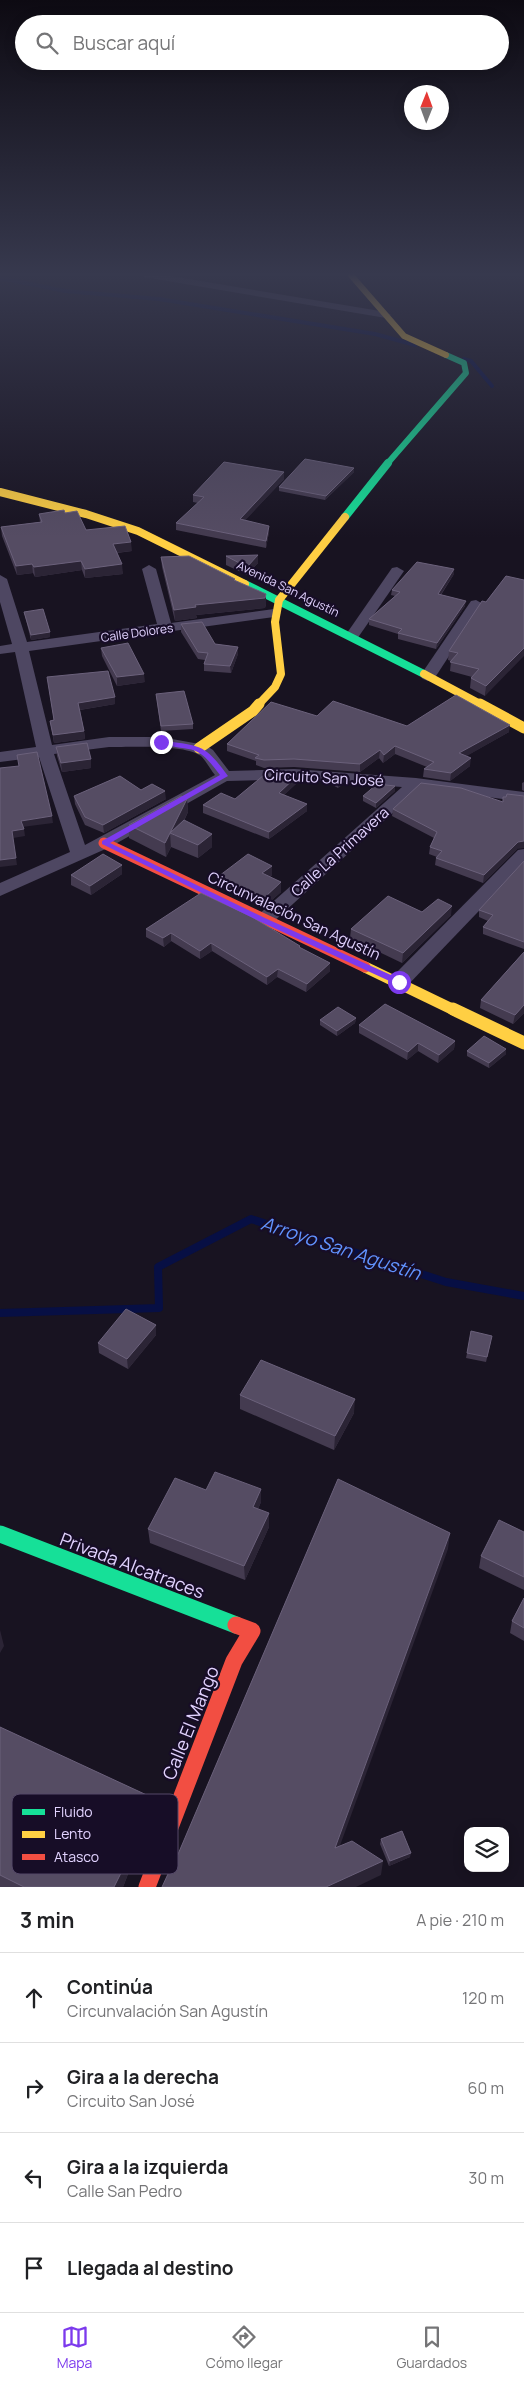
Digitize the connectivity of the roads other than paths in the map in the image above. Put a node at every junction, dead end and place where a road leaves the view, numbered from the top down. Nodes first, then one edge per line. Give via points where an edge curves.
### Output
1 (462, 362) edge
2 (0, 492) edge
3 (150, 570) dead end
4 (397, 572) dead end
5 (0, 579) edge
6 (476, 604) dead end
7 (276, 606) junction
8 (166, 630) junction
9 (352, 636) junction
10 (21, 648) junction
11 (0, 650) edge
12 (428, 676) junction
13 (524, 728) edge
14 (199, 748) junction
15 (45, 751) junction
16 (0, 757) edge
17 (224, 776) junction
18 (416, 783) junction
19 (524, 797) edge
20 (104, 843) junction
21 (79, 854) junction
22 (524, 854) edge
23 (0, 890) edge
24 (264, 920) junction
25 (399, 982) junction
26 (524, 1043) edge
27 (0, 1534) edge
28 (252, 1631) joint
29 (178, 1805) edge
30 (151, 1874) edge
31 (146, 1887) edge

1 - 7 street via 466,373 403,444
2 - 7 street, Avenida San Agustín via 138,531
3 - 8 street
4 - 9 street
5 - 10 street
6 - 12 street
7 - 8 street, Calle Dolores
7 - 9 street, Avenida San Agustín
7 - 14 street via 282,667 279,680 270,694 247,716
8 - 10 street, Calle Dolores
9 - 12 street, Avenida San Agustín
10 - 11 street, Calle Dolores
10 - 15 street
12 - 13 street, Avenida San Agustín
14 - 15 street via 137,740
14 - 17 street via 207,753
15 - 16 street
15 - 21 street
17 - 18 street, Circuito San José via 294,774
17 - 20 street, Circuito San José
18 - 19 street, Circuito San José
18 - 24 street, Calle La Primavera
20 - 21 street, Circuito San José
20 - 24 street, Circunvalación San Agustín
21 - 23 street, Circuito San José
22 - 25 street
24 - 25 street, Circunvalación San Agustín
25 - 26 street, Circunvalación San Agustín
27 - 28 street, Privada Alcatraces
28 - 29 street, Calle El Mango via 234,1661
30 - 31 street, Calle El Mango

